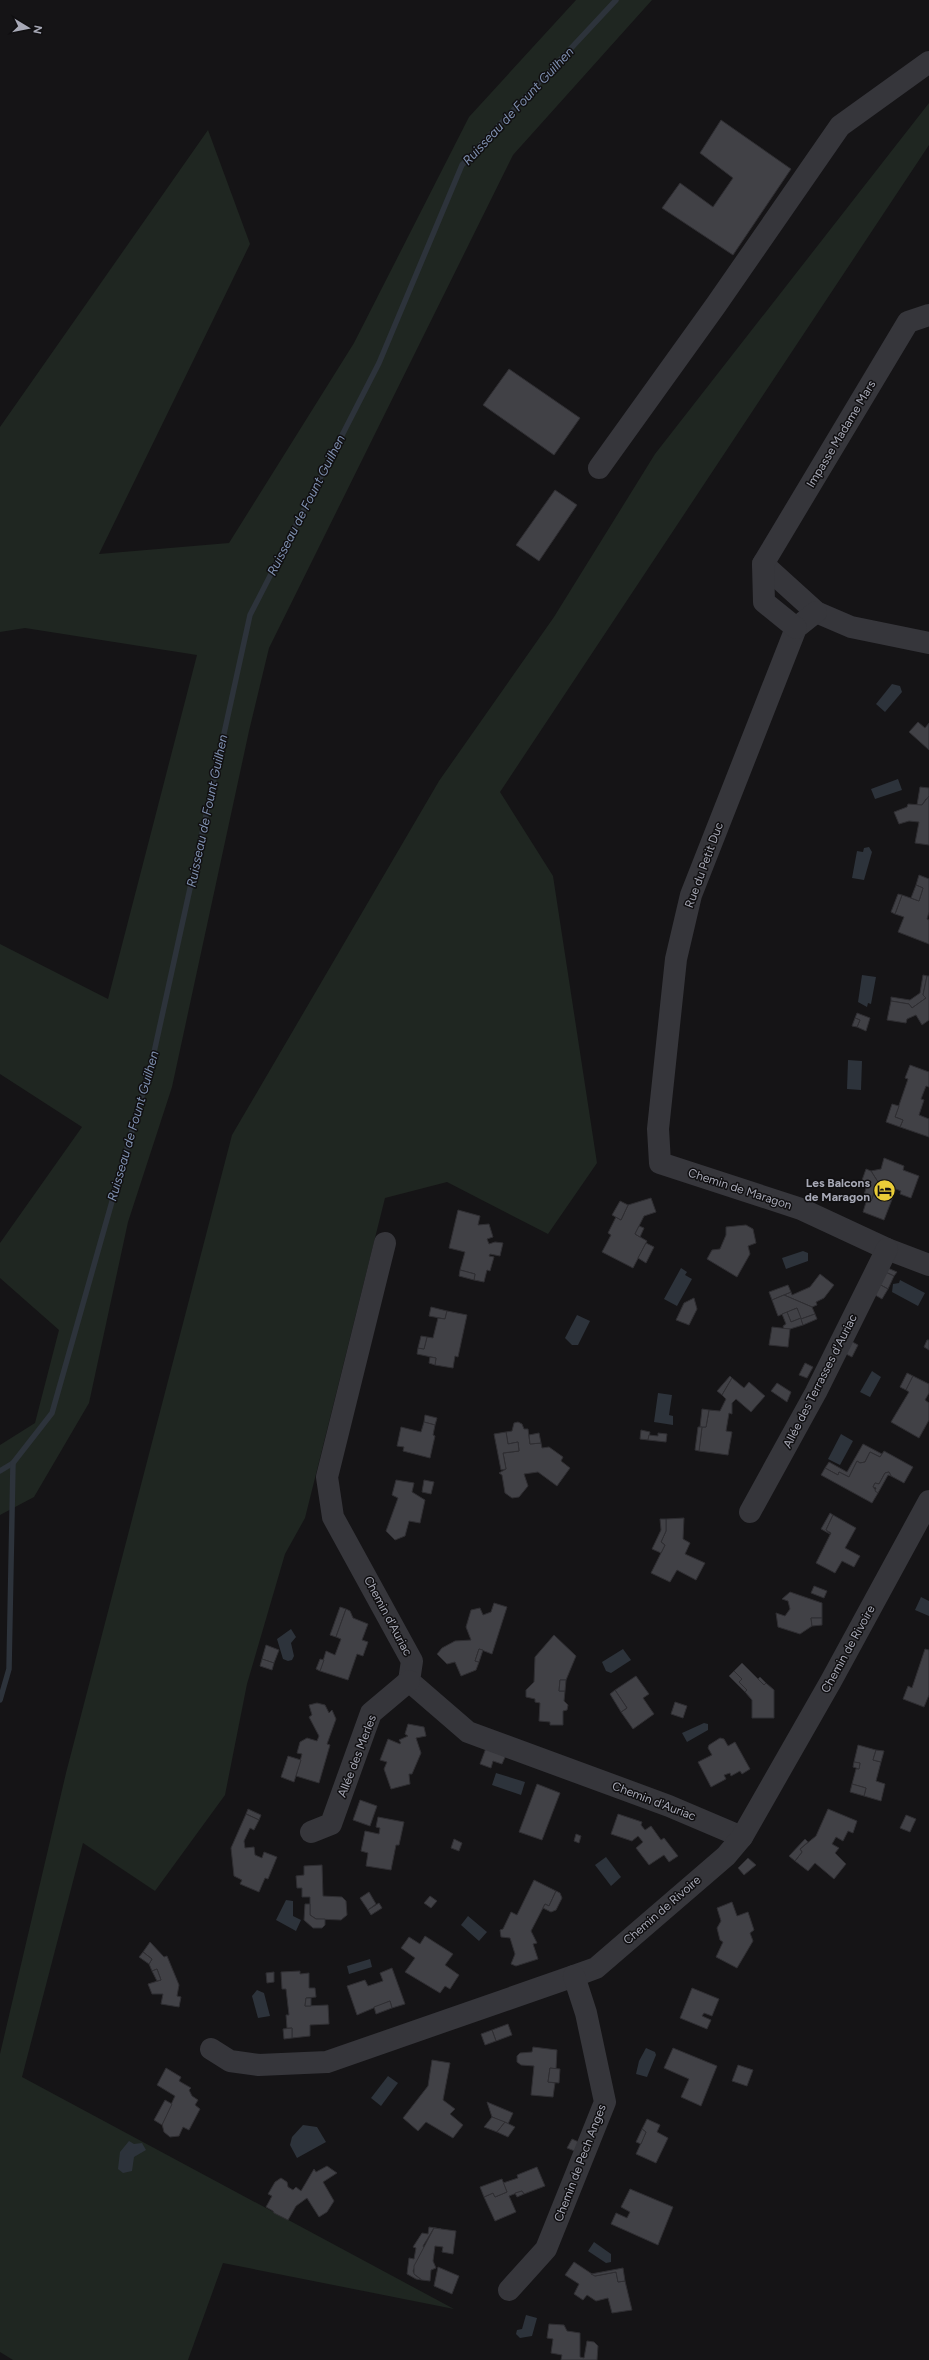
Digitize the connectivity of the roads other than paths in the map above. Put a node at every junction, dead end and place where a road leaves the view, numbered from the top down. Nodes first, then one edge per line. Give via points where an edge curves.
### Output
1 (929, 62) edge
2 (929, 316) edge
3 (599, 468) dead end
4 (763, 564) junction
5 (816, 612) junction
6 (796, 628) junction
7 (929, 642) edge
8 (660, 1163) joint
9 (385, 1243) dead end
10 (887, 1248) junction
11 (929, 1265) edge
12 (929, 1501) edge
13 (750, 1512) dead end
14 (409, 1680) junction
15 (311, 1832) dead end
16 (742, 1836) junction
17 (574, 1976) junction
18 (211, 2049) dead end
19 (509, 2290) dead end

1 - 3 street via 840,126
2 - 4 street, Impasse Madame Mars via 908,322
4 - 5 street
4 - 6 street via 764,602
5 - 6 street, Rue du Petit Duc
5 - 7 street via 851,627
6 - 8 street, Rue du Petit Duc via 691,895 676,959 658,1129
8 - 10 street, Chemin de Maragon via 801,1209
9 - 14 street, Chemin d'Auriac via 327,1477 333,1517 412,1661
10 - 11 street, Chemin de Maragon
10 - 13 street, Allée des Terrasses d'Auriac via 816,1392
12 - 16 street, Chemin de Rivoire via 831,1681
14 - 15 street, Allée des Merles via 371,1713 332,1824
14 - 16 street, Chemin d'Auriac via 468,1732 669,1806
16 - 17 street, Chemin de Rivoire via 726,1856 596,1968
17 - 18 street, Chemin de Rivoire via 327,2062 259,2065 230,2061
17 - 19 street, Chemin de Pech Anges via 586,2013 606,2102 546,2249

